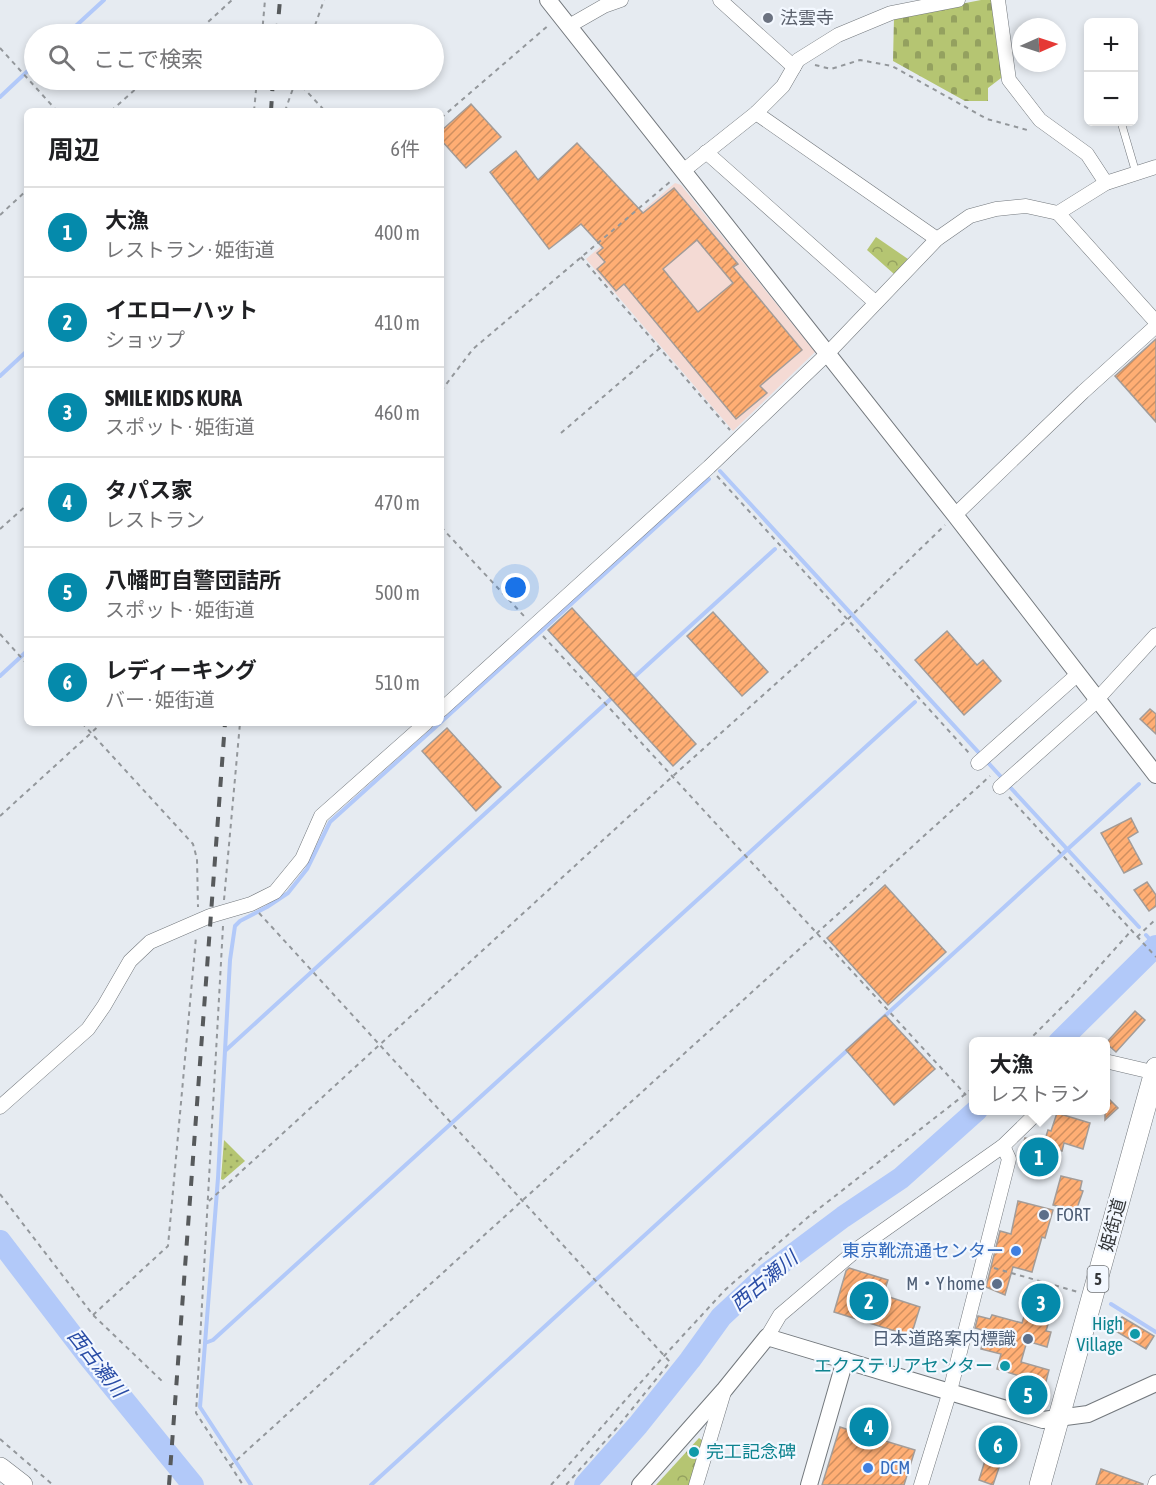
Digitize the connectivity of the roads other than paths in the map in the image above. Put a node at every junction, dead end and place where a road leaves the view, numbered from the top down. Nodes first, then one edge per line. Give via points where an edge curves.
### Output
1 (548, 0) edge
2 (621, 0) edge
3 (720, 0) edge
4 (958, 0) edge
5 (998, 0) edge
6 (565, 21) junction
7 (796, 64) junction
8 (756, 113) junction
9 (1122, 126) edge
10 (706, 152) junction
11 (1156, 167) edge
12 (683, 171) junction
13 (1136, 173) junction
14 (1106, 183) junction
15 (1058, 213) junction
16 (937, 239) junction
17 (874, 302) junction
18 (1156, 324) edge
19 (827, 354) junction
20 (955, 515) junction
21 (1156, 635) edge
22 (1078, 674) junction
23 (1098, 698) junction
24 (444, 707) edge
25 (423, 726) edge
26 (978, 763) road end
27 (1156, 775) edge
28 (1000, 787) road end
29 (1110, 1062) edge
30 (1156, 1072) edge
31 (0, 1107) edge
32 (1035, 1115) edge
33 (1004, 1146) junction
34 (767, 1337) junction
35 (846, 1360) junction
36 (1156, 1383) edge
37 (725, 1389) junction
38 (950, 1391) junction
39 (1060, 1418) junction
40 (0, 1468) edge
41 (22, 1485) edge
42 (640, 1485) edge
43 (696, 1485) edge
44 (809, 1485) edge
45 (921, 1485) edge
46 (1040, 1485) edge

1 - 6 street
2 - 6 street
3 - 7 street
4 - 7 street via 891,14 838,35
5 - 14 street via 1010,80 1040,120 1087,154
6 - 12 street
7 - 8 street via 783,86
8 - 10 street
8 - 16 street
9 - 13 lane
10 - 12 street
10 - 17 street
11 - 13 street
12 - 19 street
13 - 14 street
14 - 15 street
15 - 16 street via 1026,206 996,208 970,216
15 - 18 street
16 - 17 street
17 - 19 street
18 - 20 street
19 - 20 street
19 - 24 street via 709,467
20 - 22 street
21 - 23 street
22 - 23 street
22 - 26 street
23 - 27 street
23 - 28 street
25 - 31 street via 321,816 302,859 275,891 150,942 130,961 88,1029
29 - 30 street
30 - 39 main road, 姫街道 / 5
32 - 33 street
33 - 34 street via 861,1247 780,1315
33 - 38 street via 1009,1159
34 - 35 street
34 - 37 street
35 - 38 street
35 - 44 street
36 - 39 street via 1088,1414
37 - 42 street
37 - 43 street
38 - 39 street via 1043,1420
38 - 45 street
39 - 46 main road, 姫街道 / 5
40 - 41 main road

